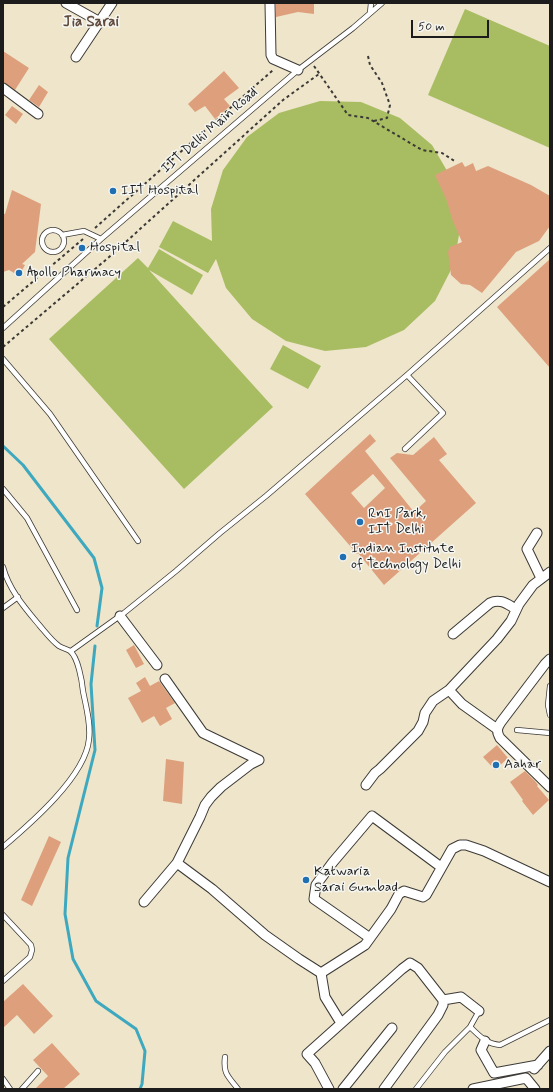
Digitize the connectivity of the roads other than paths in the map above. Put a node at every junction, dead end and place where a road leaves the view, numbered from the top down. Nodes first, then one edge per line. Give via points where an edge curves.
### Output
1 (66, 3) edge
2 (112, 3) edge
3 (270, 3) edge
4 (370, 3) edge
5 (382, 3) edge
6 (370, 13) junction
7 (100, 22) junction
8 (76, 57) dead end
9 (298, 70) junction
10 (3, 88) edge
11 (38, 114) dead end
12 (62, 235) junction
13 (101, 239) junction
14 (550, 248) edge
15 (3, 328) edge
16 (3, 358) edge
17 (407, 375) junction
18 (405, 449) dead end
19 (3, 489) edge
20 (537, 533) dead end
21 (138, 540) dead end
22 (3, 567) edge
23 (550, 572) edge
24 (541, 578) junction
25 (18, 597) junction
26 (3, 608) edge
27 (77, 610) dead end
28 (516, 610) junction
29 (120, 616) junction
30 (453, 634) dead end
31 (71, 651) junction
32 (550, 659) edge
33 (157, 665) dead end
34 (165, 679) dead end
35 (550, 686) edge
36 (449, 690) junction
37 (550, 716) edge
38 (497, 728) junction
39 (517, 730) dead end
40 (550, 733) edge
41 (366, 785) dead end
42 (550, 787) edge
43 (3, 847) edge
44 (176, 862) junction
45 (441, 867) junction
46 (550, 882) edge
47 (144, 902) dead end
48 (3, 915) edge
49 (370, 938) junction
50 (321, 973) junction
51 (3, 981) edge
52 (443, 1000) junction
53 (479, 1011) joint
54 (550, 1020) edge
55 (341, 1023) junction
56 (470, 1027) junction
57 (392, 1028) dead end
58 (485, 1041) junction
59 (550, 1051) edge
60 (225, 1057) dead end
61 (538, 1065) junction
62 (38, 1071) dead end
63 (526, 1078) junction
64 (3, 1079) edge
65 (10, 1089) edge
66 (22, 1089) edge
67 (238, 1089) edge
68 (329, 1089) edge
69 (343, 1089) edge
70 (384, 1089) edge
71 (416, 1089) edge
72 (473, 1089) edge
73 (535, 1089) edge

1 - 7 street
2 - 7 street
3 - 9 street via 271,55 273,59
4 - 6 lane
5 - 6 lane, IIT Delhi Main Road
6 - 9 lane, IIT Delhi Main Road
7 - 8 street
9 - 13 lane, IIT Delhi Main Road
10 - 11 street
12 - 12 lane via 64,242 58,250 51,251 45,248 42,241 46,232 57,230
12 - 13 lane via 84,231
13 - 15 lane, IIT Delhi Main Road
14 - 17 lane
16 - 21 lane via 50,414
17 - 18 lane via 443,413
17 - 29 lane
19 - 27 lane via 27,518
20 - 24 street via 527,549
22 - 25 lane
23 - 24 street
24 - 28 street
25 - 26 lane
25 - 31 lane via 49,637 59,646
28 - 30 street via 500,600 495,600
28 - 36 street via 497,639
29 - 31 lane
29 - 33 street
31 - 43 lane via 81,676 88,712 88,750 53,801
32 - 38 street
34 - 44 street via 203,733 259,760 211,797
35 - 37 lane
36 - 38 street via 462,704
36 - 41 street via 433,701 425,712 418,731
38 - 42 street via 500,738
39 - 40 lane
44 - 47 street
44 - 50 street via 265,935
45 - 46 street via 452,849 466,845 501,858
45 - 49 street via 423,897 404,891 399,894
45 - 49 street via 372,816 316,885 314,899
48 - 51 lane via 31,945 32,950 30,957
49 - 50 street via 365,945
50 - 55 street via 325,997
52 - 53 street via 461,997
52 - 55 street via 418,968 410,963
52 - 70 street via 438,1015
53 - 56 lane
54 - 58 lane via 500,1045
55 - 68 street via 307,1054
56 - 58 lane
56 - 71 lane via 445,1052
57 - 69 street
58 - 61 street via 481,1050 494,1073
59 - 61 street
60 - 67 lane via 225,1073
61 - 63 street
62 - 66 lane
63 - 72 street
63 - 73 street
64 - 65 lane

